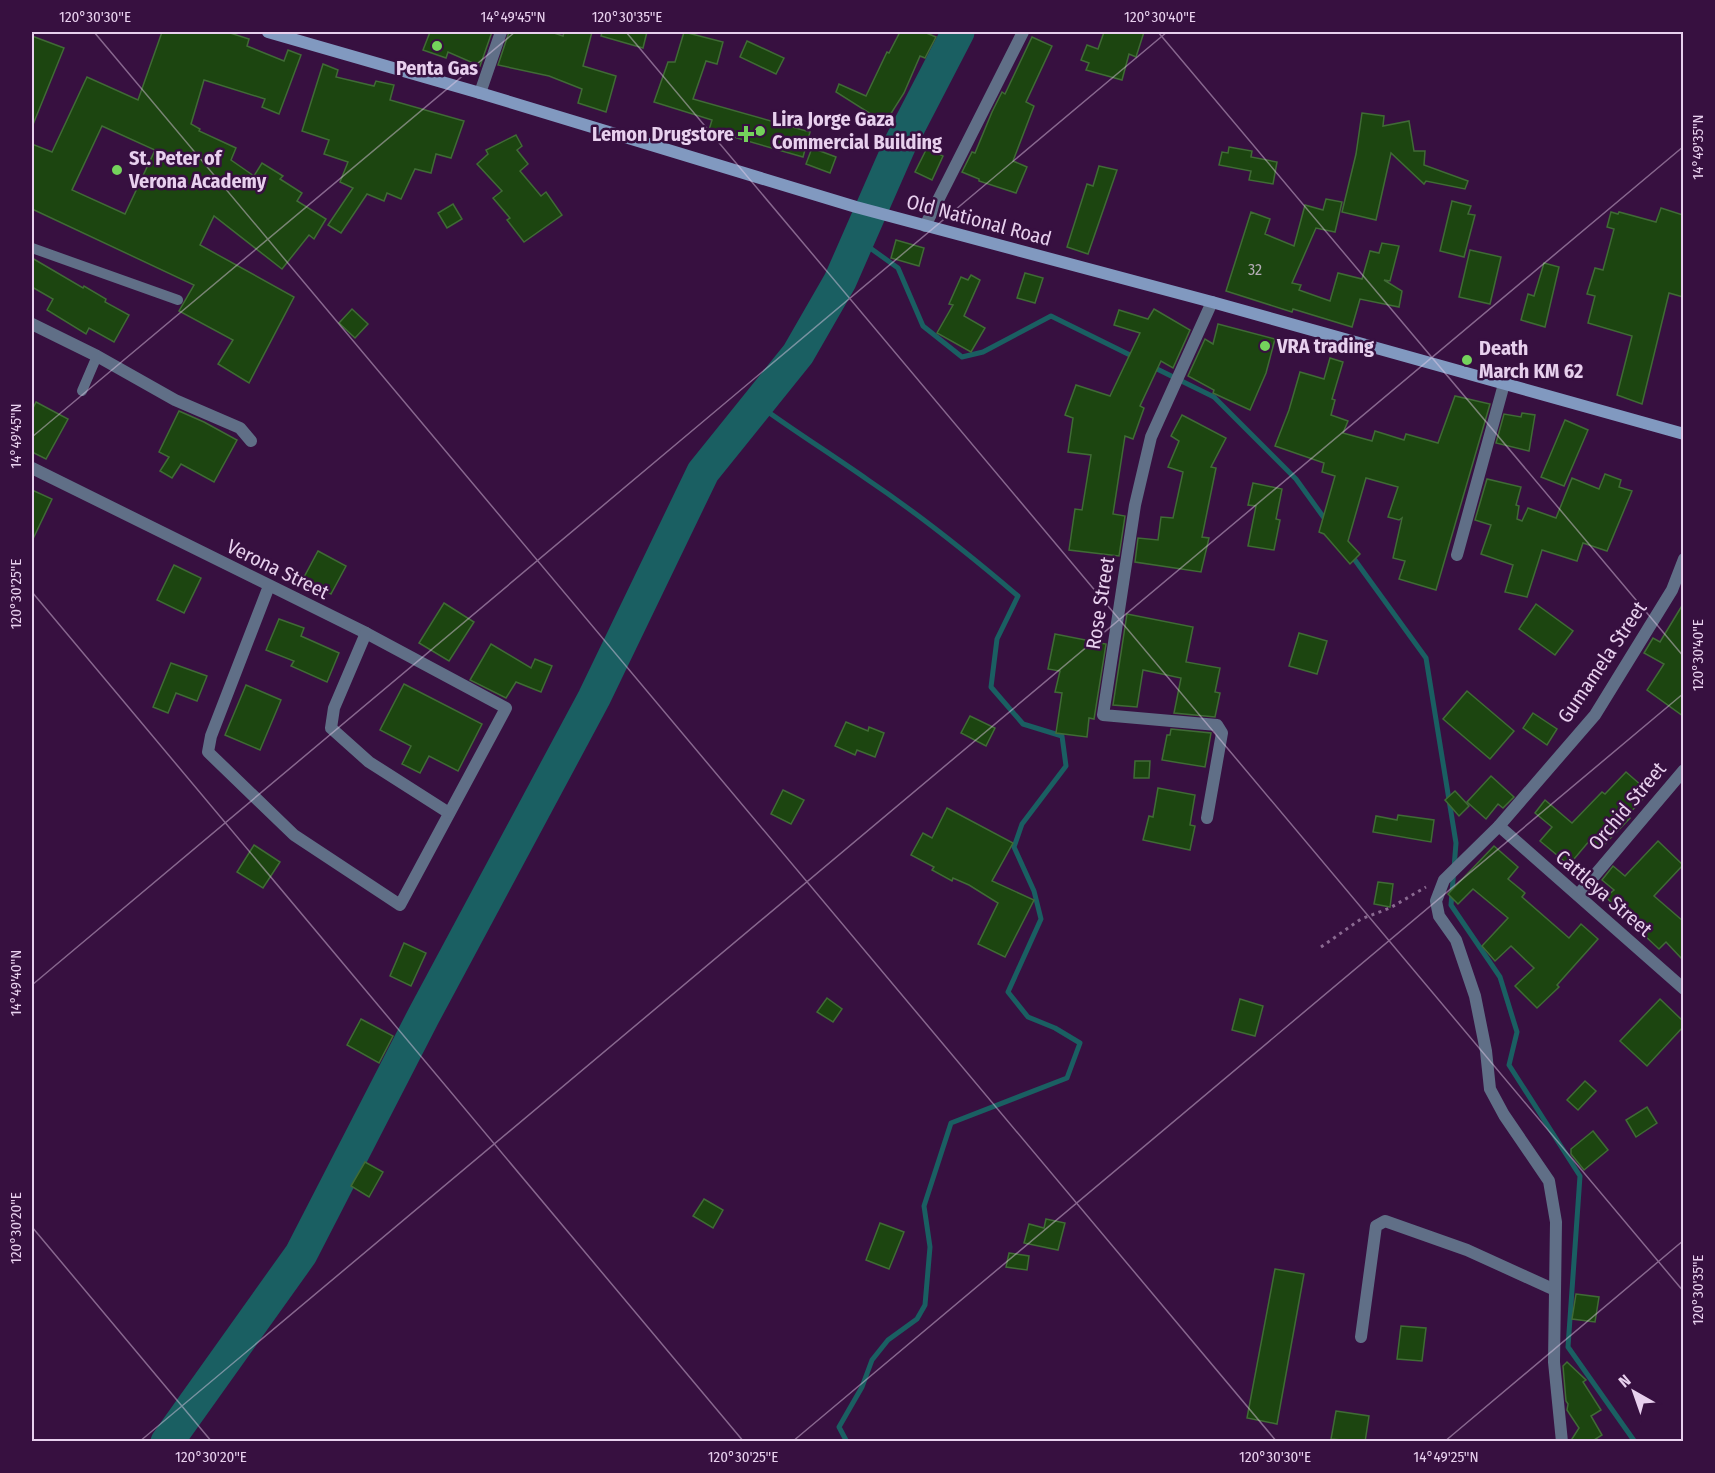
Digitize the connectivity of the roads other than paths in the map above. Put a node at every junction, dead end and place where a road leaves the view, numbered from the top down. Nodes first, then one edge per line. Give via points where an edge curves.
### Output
1 (268, 32) edge
2 (501, 32) edge
3 (1023, 32) edge
4 (480, 93) junction
5 (925, 226) junction
6 (32, 248) edge
7 (178, 300) dead end
8 (1212, 302) junction
9 (32, 324) edge
10 (97, 356) junction
11 (1504, 384) junction
12 (82, 391) dead end
13 (1683, 434) edge
14 (251, 441) dead end
15 (32, 468) edge
16 (1457, 555) dead end
17 (1683, 559) edge
18 (269, 586) junction
19 (366, 633) junction
20 (1683, 770) edge
21 (449, 813) junction
22 (1207, 818) dead end
23 (1499, 826) junction
24 (1578, 895) junction
25 (1683, 989) edge
26 (1555, 1290) junction
27 (1361, 1337) dead end
28 (1562, 1442) edge

1 - 4 main road, Old National Road
2 - 4 street
3 - 5 street
4 - 5 main road, Old National Road
5 - 8 main road, Old National Road
6 - 7 lane
8 - 11 main road, Old National Road
8 - 22 street, Rose Street via 1151,437 1135,505 1103,715 1217,725 1222,733
9 - 10 street
10 - 12 lane
10 - 14 street via 175,400 240,428
11 - 13 main road, Old National Road
11 - 16 street
15 - 18 street, Verona Street
17 - 23 street, Gumamela Street via 1672,590 1595,715
18 - 19 street, Verona Street
18 - 21 street via 208,752 294,835 400,905
19 - 21 street via 334,708 331,728 369,762
19 - 21 street, Verona Street via 506,708
20 - 24 street, Orchid Street
23 - 24 street, Cattleya Street
23 - 26 street, Gumamela Street via 1443,884 1436,901 1439,916 1456,940 1475,996 1490,1089 1549,1181 1556,1222
24 - 25 street, Cattleya Street
26 - 27 street via 1467,1250 1385,1221 1376,1226
26 - 28 street via 1554,1362

